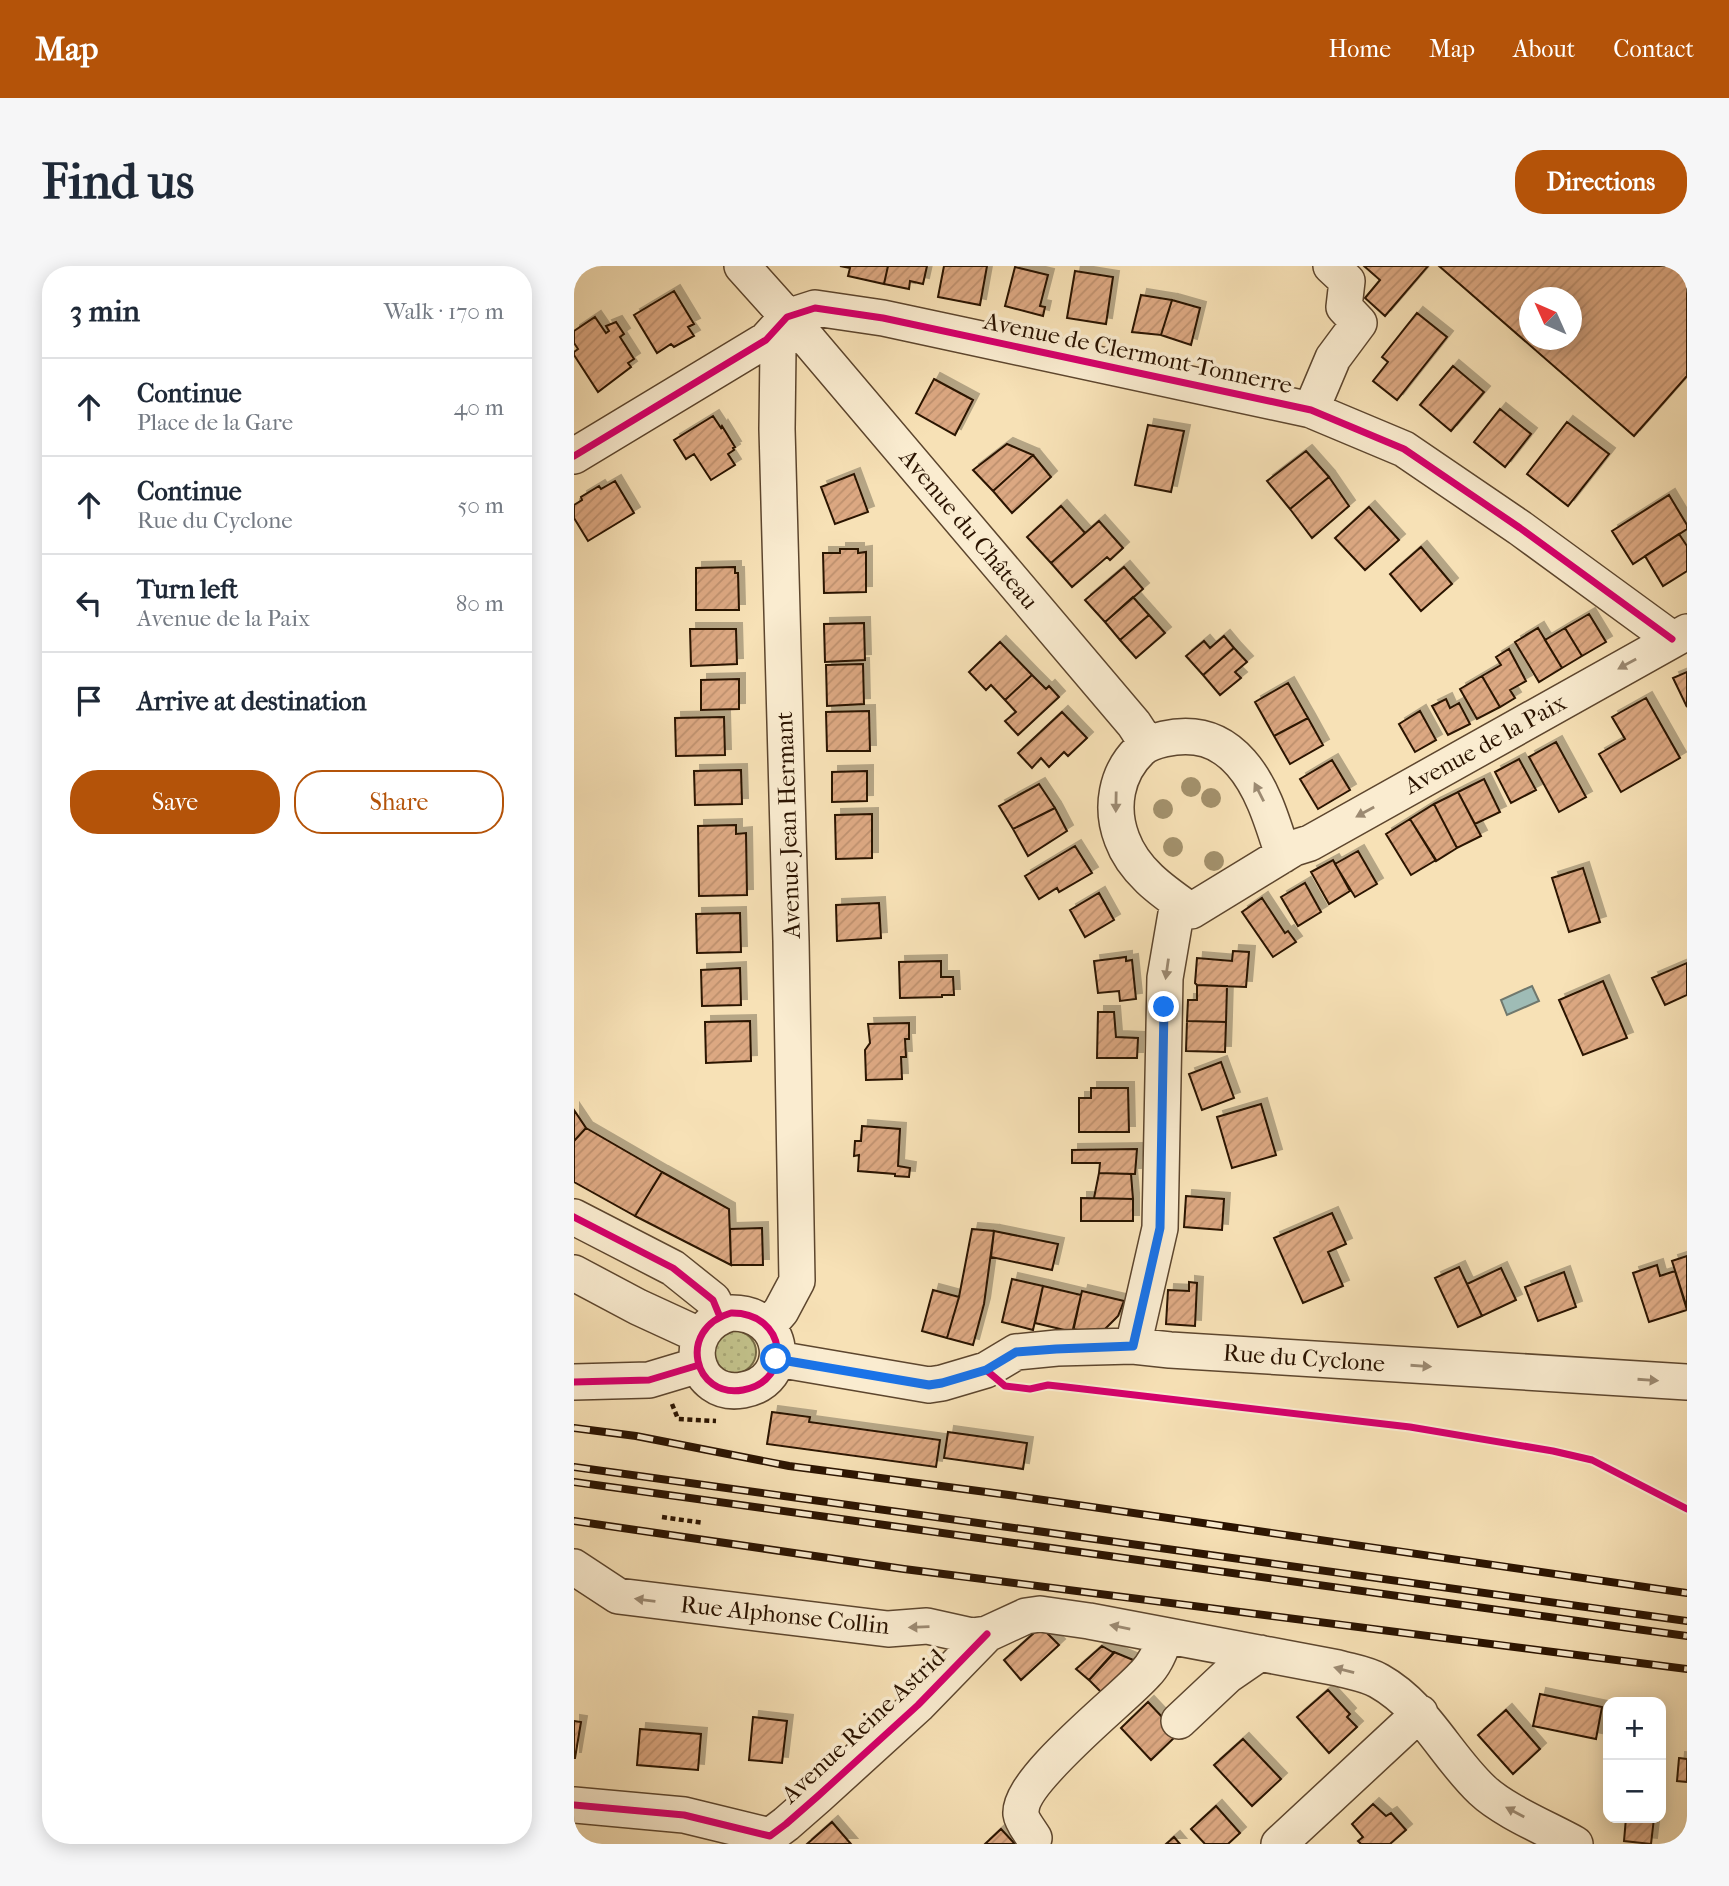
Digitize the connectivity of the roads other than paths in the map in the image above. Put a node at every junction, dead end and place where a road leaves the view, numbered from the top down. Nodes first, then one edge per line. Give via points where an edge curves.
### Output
1 (742, 266) edge
2 (1331, 266) edge
3 (787, 317) junction
4 (1311, 410) junction
5 (574, 456) edge
6 (1679, 635) edge
7 (1147, 744) junction
8 (1283, 855) junction
9 (1178, 902) junction
10 (574, 1217) edge
11 (574, 1273) edge
12 (768, 1326) junction
13 (706, 1339) junction
14 (1133, 1346) junction
15 (776, 1359) junction
16 (574, 1382) edge
17 (1687, 1382) edge
18 (574, 1567) edge
19 (987, 1634) junction
20 (1166, 1636) junction
21 (1259, 1653) junction
22 (1420, 1713) junction
23 (1179, 1721) dead end
24 (574, 1805) edge
25 (1034, 1838) dead end
26 (767, 1840) edge
27 (1279, 1844) edge
28 (1575, 1844) edge

1 - 3 street, Avenue du Château
2 - 4 street via 1348,281 1344,307 1359,323 1333,358
3 - 4 street, Avenue de Clermont Tonnerre via 815,308 883,318
3 - 5 street via 766,340
3 - 7 street, Avenue du Château
3 - 12 street, Avenue Jean Hermant via 778,349 777,429 797,1281
4 - 6 street, Avenue de Clermont Tonnerre via 1404,449
6 -> 8 street, Avenue de la Paix
8 -> 7 street via 1261,795 1230,752 1196,736
7 -> 9 street via 1126,766 1116,791 1116,818 1134,860 1152,883
8 - 9 street via 1191,911
9 -> 14 street via 1165,978 1160,1228
10 - 13 street via 673,1268 713,1300
11 - 13 street
12 - 13 street via 744,1313 732,1313
12 - 15 street via 777,1340
13 - 15 street via 707,1379 721,1388 741,1391 758,1385 771,1374
13 - 16 street via 649,1380
14 - 15 street, Rue du Cyclone via 1016,1352 986,1370 929,1385
14 -> 17 street, Rue du Cyclone
19 -> 18 street, Rue Alphonse Collin via 972,1636 927,1626 888,1629 618,1596
20 -> 19 street, Rue Alphonse Collin via 1040,1614
19 - 26 street, Avenue Reine Astrid via 918,1705
20 - 21 street, Rue Alphonse Collin
20 - 25 street via 1145,1675 1070,1743 1034,1786 1021,1812
22 -> 21 street, Rue Alphonse Collin via 1367,1676
21 - 23 street
22 - 27 street
28 -> 22 street, Rue Alphonse Collin via 1482,1790
24 - 26 street via 684,1815

